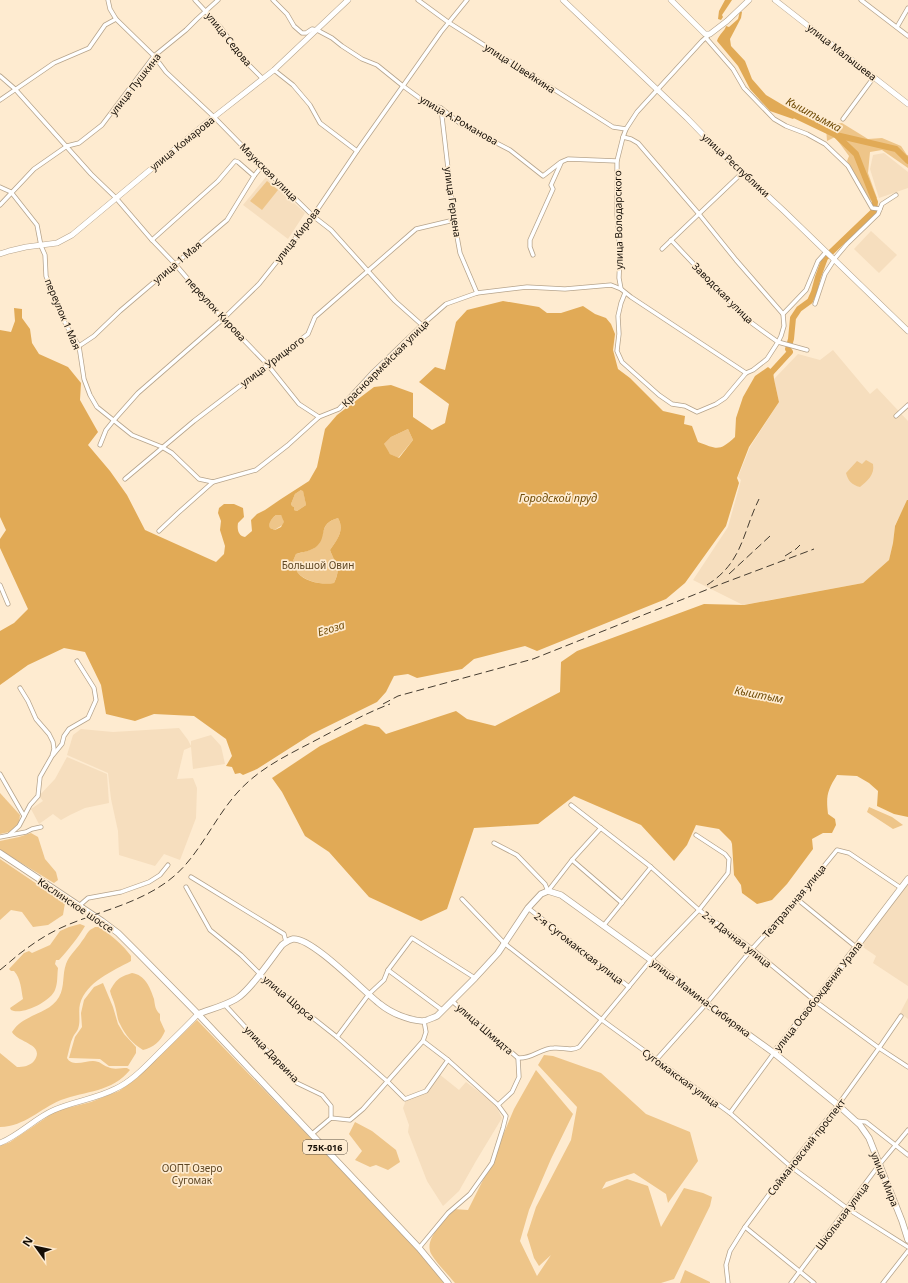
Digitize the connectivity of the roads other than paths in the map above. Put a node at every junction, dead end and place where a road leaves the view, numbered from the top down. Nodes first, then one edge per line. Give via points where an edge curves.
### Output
1 (108, 0) edge
2 (195, 0) edge
3 (218, 0) edge
4 (273, 0) edge
5 (348, 0) edge
6 (418, 0) edge
7 (467, 0) edge
8 (564, 0) edge
9 (671, 0) edge
10 (749, 0) edge
11 (775, 0) edge
12 (861, 0) edge
13 (908, 8) edge
14 (206, 11) junction
15 (116, 19) junction
16 (448, 22) junction
17 (897, 27) junction
18 (317, 30) junction
19 (708, 36) junction
20 (908, 36) edge
21 (154, 56) junction
22 (274, 70) junction
23 (0, 76) edge
24 (874, 77) junction
25 (263, 78) junction
26 (403, 86) junction
27 (15, 89) junction
28 (657, 90) junction
29 (0, 100) edge
30 (908, 104) edge
31 (441, 108) junction
32 (214, 117) junction
33 (843, 119) dead end
34 (626, 129) junction
35 (623, 137) junction
36 (67, 146) junction
37 (356, 151) junction
38 (617, 161) junction
39 (561, 162) junction
40 (262, 166) junction
41 (743, 172) junction
42 (254, 176) junction
43 (0, 187) edge
44 (11, 192) junction
45 (896, 195) dead end
46 (116, 198) junction
47 (0, 204) edge
48 (880, 209) junction
49 (699, 214) junction
50 (313, 216) junction
51 (454, 220) junction
52 (152, 240) junction
53 (671, 240) junction
54 (41, 246) junction
55 (662, 249) dead end
56 (0, 254) edge
57 (533, 255) dead end
58 (830, 255) junction
59 (175, 264) junction
60 (368, 270) junction
61 (619, 278) junction
62 (611, 285) junction
63 (621, 290) junction
64 (477, 293) junction
65 (625, 293) junction
66 (815, 304) dead end
67 (783, 314) junction
68 (223, 319) junction
69 (422, 325) junction
70 (908, 331) edge
71 (780, 343) junction
72 (79, 346) junction
73 (807, 350) dead end
74 (267, 364) junction
75 (746, 372) junction
76 (908, 405) edge
77 (896, 416) dead end
78 (319, 417) junction
79 (114, 420) junction
80 (100, 445) dead end
81 (162, 447) junction
82 (125, 479) dead end
83 (214, 482) junction
84 (159, 532) dead end
85 (0, 585) edge
86 (8, 604) dead end
87 (77, 661) dead end
88 (20, 688) dead end
89 (52, 756) junction
90 (0, 774) edge
91 (571, 805) dead end
92 (24, 816) junction
93 (41, 827) dead end
94 (601, 828) junction
95 (9, 835) junction
96 (696, 835) dead end
97 (0, 837) edge
98 (494, 843) dead end
99 (0, 853) edge
100 (572, 860) junction
101 (168, 865) dead end
102 (651, 867) junction
103 (191, 877) dead end
104 (908, 879) edge
105 (186, 887) dead end
106 (901, 888) junction
107 (548, 891) junction
108 (462, 898) dead end
109 (797, 899) junction
110 (622, 903) junction
111 (80, 905) junction
112 (528, 908) junction
113 (699, 910) junction
114 (604, 925) junction
115 (286, 942) junction
116 (504, 943) junction
117 (856, 947) junction
118 (752, 949) junction
119 (650, 960) junction
120 (388, 970) junction
121 (260, 974) junction
122 (475, 978) junction
123 (629, 987) junction
124 (369, 994) junction
125 (452, 1001) junction
126 (815, 1001) junction
127 (706, 1004) junction
128 (225, 1005) junction
129 (442, 1010) junction
130 (198, 1014) junction
131 (901, 1016) dead end
132 (602, 1020) junction
133 (424, 1021) junction
134 (337, 1037) junction
135 (423, 1041) junction
136 (879, 1048) junction
137 (774, 1052) junction
138 (518, 1058) junction
139 (448, 1060) junction
140 (656, 1060) junction
141 (908, 1067) edge
142 (388, 1082) junction
143 (498, 1105) junction
144 (838, 1105) junction
145 (730, 1114) junction
146 (331, 1118) junction
147 (856, 1121) junction
148 (908, 1130) edge
149 (312, 1134) junction
150 (0, 1143) edge
151 (896, 1146) junction
152 (908, 1155) edge
153 (880, 1165) junction
154 (790, 1166) junction
155 (848, 1209) junction
156 (744, 1227) junction
157 (908, 1240) edge
158 (908, 1247) edge
159 (419, 1248) junction
160 (908, 1251) edge
161 (800, 1272) junction
162 (448, 1283) edge
163 (728, 1283) edge
164 (791, 1283) edge
165 (814, 1283) edge
166 (883, 1283) edge

1 - 15 street
2 - 14 street, улица Седова
3 - 14 street, улица Пушкина
4 - 18 street via 302,33
5 - 18 street, улица Комарова
6 - 16 street, улица Швейкина
7 - 16 street, улица Кирова
8 - 28 street, улица Республики
9 - 19 street
10 - 19 street via 727,22
11 - 24 street, улица Малышева
12 - 17 street
13 - 17 street
14 - 21 street, улица Пушкина
14 - 25 street, улица Седова via 245,61
15 - 21 street, Маукская улица
15 - 27 street via 105,25 89,48 54,63
16 - 26 street, улица Кирова
16 - 34 street, улица Швейкина via 613,127
17 - 20 street
18 - 22 street, улица Комарова
18 - 26 street, улица А.Романова via 362,59 377,65
19 - 28 street, улица Володарского
19 - 48 street via 744,88 774,119 825,144 848,166 872,208
21 - 32 street, Маукская улица via 166,72
21 - 36 street, улица Пушкина via 102,125 79,143
22 - 25 street, улица Комарова
22 - 37 street via 298,90 320,123
23 - 27 street
24 - 30 street, улица Малышева
24 - 33 street
25 - 32 street, улица Комарова
26 - 31 street, улица А.Романова via 425,102
26 - 37 street, улица Кирова
27 - 29 street
27 - 36 street
28 - 34 street, улица Володарского
28 - 41 street, улица Республики
31 - 39 street, улица А.Романова via 462,124 510,150 543,176
31 - 51 street, улица Герцена
32 - 40 street, Маукская улица
32 - 46 street, улица Комарова
34 - 35 street, улица Володарского
35 - 38 street, улица Володарского
35 - 49 street via 638,143
36 - 44 street, улица Пушкина via 34,169
36 - 46 street, переулок Кирова
37 - 50 street, улица Кирова
38 - 39 street via 568,159
38 - 61 street, улица Володарского
39 - 57 street via 551,185 553,189 530,240
40 - 42 street, улица 1 Мая
40 - 50 street, Маукская улица
41 - 49 street
41 - 58 street, улица Республики
42 - 52 street via 234,161 218,181
42 - 59 street, улица 1 Мая via 227,220
43 - 44 street
44 - 47 street, улица Пушкина
44 - 54 street, переулок 1 Мая via 37,225
45 - 48 street via 882,204
46 - 52 street, переулок Кирова
46 - 54 street, улица Комарова via 64,241
48 - 58 street via 847,244
49 - 53 street
49 - 67 street
50 - 60 street, Маукская улица via 331,230
50 - 68 street, улица Кирова via 259,284
51 - 60 street, улица Урицкого via 416,228
51 - 64 street, улица Герцена via 460,253
52 - 59 street, переулок Кирова
53 - 55 street
53 - 71 street, Заводская улица via 749,321
54 - 56 street, улица Комарова
54 - 72 street, переулок 1 Мая via 45,255 46,276 66,325
58 - 66 street
58 - 67 street via 818,261 806,290
58 - 70 street, улица Республики
59 - 68 street, переулок Кирова
59 - 72 street, улица 1 Мая via 94,336
60 - 69 street, Маукская улица
60 - 74 street, улица Урицкого via 315,317 308,334
61 - 62 street
61 - 63 street, улица Володарского
62 - 63 street
62 - 64 street, Красноармейская улица via 564,289 527,287
63 - 65 street
64 - 69 street, Красноармейская улица via 446,304
65 - 75 street
65 - 75 street via 618,316 617,351 622,362 672,404 685,406 697,412 716,404 725,398
67 - 71 street via 784,326
68 - 74 street, переулок Кирова
68 - 79 street, улица Кирова via 138,393
69 - 78 street, Красноармейская улица via 339,409
71 - 73 street, Заводская улица
71 - 75 street via 753,370
72 - 79 street, переулок 1 Мая via 84,379 90,395 97,407
74 - 78 street, переулок Кирова via 299,404
74 - 81 street, улица Урицкого
76 - 77 street
78 - 83 street, Красноармейская улица via 288,446 256,470
79 - 80 street, улица Кирова via 106,430
79 - 81 street, переулок 1 Мая via 132,435
81 - 82 street, улица Урицкого
81 - 83 street, переулок 1 Мая via 172,453 199,479
83 - 84 street, Красноармейская улица
85 - 86 street
87 - 89 street via 94,688 96,700 88,718 69,729 62,744
88 - 89 street via 36,719 53,742
89 - 92 street via 40,777 38,796
90 - 92 street
91 - 94 street, 2-я Дачная улица
92 - 95 street via 19,826
93 - 95 street
94 - 100 street
94 - 102 street, 2-я Дачная улица
95 - 97 street
96 - 113 street via 729,859 728,873
98 - 107 street via 517,856 545,884
99 - 111 main road, Каслинское шоссе / 75К-016
100 - 107 street
100 - 110 street
101 - 111 street via 160,875 149,882 121,892 88,898
102 - 110 street
102 - 113 street, 2-я Дачная улица
103 - 115 street via 284,934
104 - 106 main road, улица Освобождения Урала
105 - 121 street, улица Щорса via 210,930
106 - 109 street, Театральная улица via 849,853 837,850
106 - 117 main road, улица Освобождения Урала
107 - 112 main road via 541,894
107 - 114 main road, улица Мамина-Сибиряка via 561,895
108 - 116 street, Сугомакская улица
109 - 117 street
109 - 118 street, Театральная улица
110 - 114 street
111 - 130 main road, Каслинское шоссе / 75К-016 via 118,933
112 - 116 main road
112 - 123 street, 2-я Сугомакская улица
113 - 118 street, 2-я Дачная улица
113 - 119 street
114 - 119 main road, улица Мамина-Сибиряка
115 - 121 main road
115 - 124 main road via 293,939 303,942 340,968
116 - 122 main road
116 - 132 street, Сугомакская улица
117 - 126 main road, улица Освобождения Урала
118 - 126 street, 2-я Дачная улица
118 - 127 street, Театральная улица
119 - 123 street
119 - 127 main road, улица Мамина-Сибиряка
120 - 122 street via 412,938
120 - 124 street via 384,980
120 - 129 street, улица Шмидта
121 - 128 main road via 238,998
121 - 134 street, улица Щорса
122 - 125 main road
123 - 132 street
124 - 133 main road via 392,1012
124 - 134 street
125 - 129 main road
125 - 138 street, улица Шмидта
126 - 136 street, 2-я Дачная улица
126 - 137 main road, улица Освобождения Урала
127 - 137 main road, улица Мамина-Сибиряка
127 - 140 street, Театральная улица
128 - 130 main road
128 - 146 street, улица Дарвина via 297,1083 322,1095 331,1106
129 - 133 main road via 437,1016
130 - 149 main road, 75К-016
130 - 150 street via 147,1064 116,1089 54,1110
131 - 136 street, Соймановский проспект
132 - 138 street via 574,1050 554,1048 526,1058
132 - 140 street, Сугомакская улица
133 - 135 street via 426,1032
134 - 142 street, улица Щорса
135 - 139 street
135 - 142 street
136 - 141 street, 2-я Дачная улица
136 - 144 street, Соймановский проспект
137 - 144 main road, улица Мамина-Сибиряка
137 - 145 street, улица Освобождения Урала
138 - 143 street via 519,1077 512,1092
139 - 142 street, улица Щорса via 426,1091 405,1099
139 - 143 street
140 - 145 street, Сугомакская улица
142 - 146 street via 350,1120
143 - 159 street via 506,1116 492,1163 470,1194 448,1213
144 - 147 main road, улица Мамина-Сибиряка
144 - 154 street, Соймановский проспект
145 - 154 street, Сугомакская улица
146 - 149 street
147 - 151 street, улица Мамина-Сибиряка via 866,1122
147 - 153 main road, улица Мира via 869,1138
148 - 151 street, Школьная улица
149 - 159 main road, 75К-016
151 - 152 street, улица Мамина-Сибиряка
151 - 153 street, Школьная улица
153 - 155 street, Школьная улица
153 - 157 main road, улица Мира
154 - 155 street, Сугомакская улица
154 - 156 street, Соймановский проспект
155 - 158 street, Сугомакская улица
155 - 161 street, Школьная улица
156 - 161 street
156 - 163 street, Соймановский проспект via 730,1250 726,1265
159 - 162 main road, 75К-016
160 - 166 street
161 - 164 street, Школьная улица
161 - 165 street

